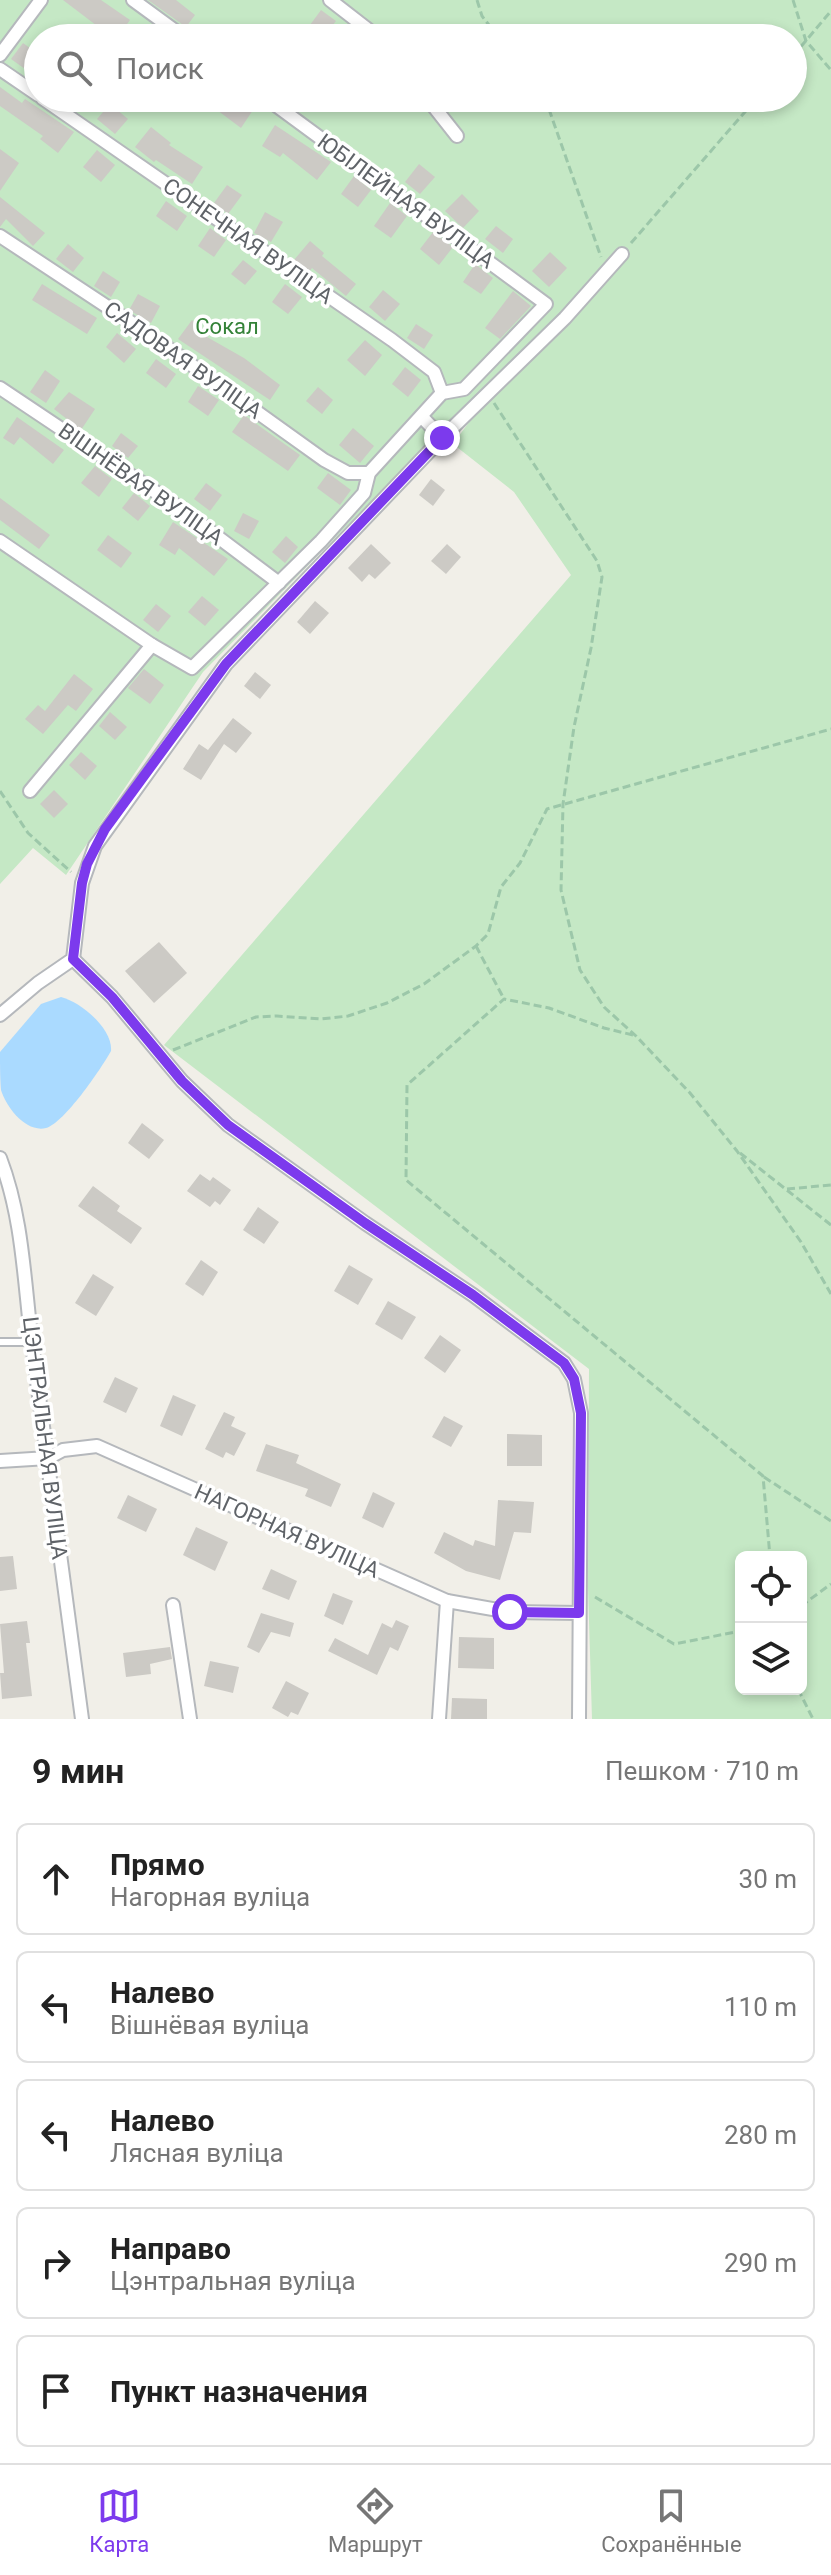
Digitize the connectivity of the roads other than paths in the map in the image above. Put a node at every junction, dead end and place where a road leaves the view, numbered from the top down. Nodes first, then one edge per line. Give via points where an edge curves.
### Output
1 (41, 0) edge
2 (133, 0) edge
3 (330, 0) edge
4 (166, 24) edge
5 (361, 24) edge
6 (0, 55) edge
7 (0, 69) edge
8 (24, 85) edge
9 (63, 112) edge
10 (285, 112) edge
11 (438, 112) edge
12 (457, 136) dead end
13 (0, 236) edge
14 (622, 254) road end
15 (0, 388) edge
16 (442, 393) junction
17 (422, 417) junction
18 (442, 438) junction
19 (369, 473) junction
20 (0, 541) edge
21 (279, 583) junction
22 (152, 645) junction
23 (30, 791) dead end
24 (73, 959) junction
25 (0, 1015) edge
26 (0, 1158) edge
27 (0, 1342) edge
28 (32, 1342) junction
29 (48, 1458) junction
30 (0, 1461) edge
31 (447, 1601) junction
32 (173, 1605) dead end
33 (579, 1613) junction
34 (82, 1719) edge
35 (190, 1719) edge
36 (439, 1719) edge
37 (579, 1719) edge

1 - 6 street
2 - 4 street
3 - 5 street
7 - 8 street, СОНЕЧНАЯ ВУЛІЦА
9 - 16 street, СОНЕЧНАЯ ВУЛІЦА via 392,340 434,372
10 - 16 street, ЮБІЛЕЙНАЯ ВУЛІЦА via 546,304 464,389
11 - 12 street
13 - 19 street, САДОВАЯ ВУЛІЦА via 324,460 348,473
14 - 18 street via 565,318
15 - 21 street, ВІШНЁВАЯ ВУЛІЦА via 178,507
16 - 17 street
17 - 18 street
17 - 19 street
18 - 24 street via 226,664 105,829 82,883
19 - 21 street via 364,493
20 - 22 street
21 - 22 street via 192,668
22 - 23 street
24 - 25 street
24 - 33 street via 228,1125 564,1363 574,1379 581,1413
26 - 28 street, ЦЭНТРАЛЬНАЯ ВУЛІЦА via 17,1218
27 - 28 lane
28 - 29 street, ЦЭНТРАЛЬНАЯ ВУЛІЦА
29 - 30 street, НАГОРНАЯ ВУЛІЦА
29 - 31 street, НАГОРНАЯ ВУЛІЦА via 63,1450 97,1446
29 - 34 street, ЦЭНТРАЛЬНАЯ ВУЛІЦА
31 - 33 street, НАГОРНАЯ ВУЛІЦА via 510,1612
31 - 36 street
32 - 35 street
33 - 37 street

